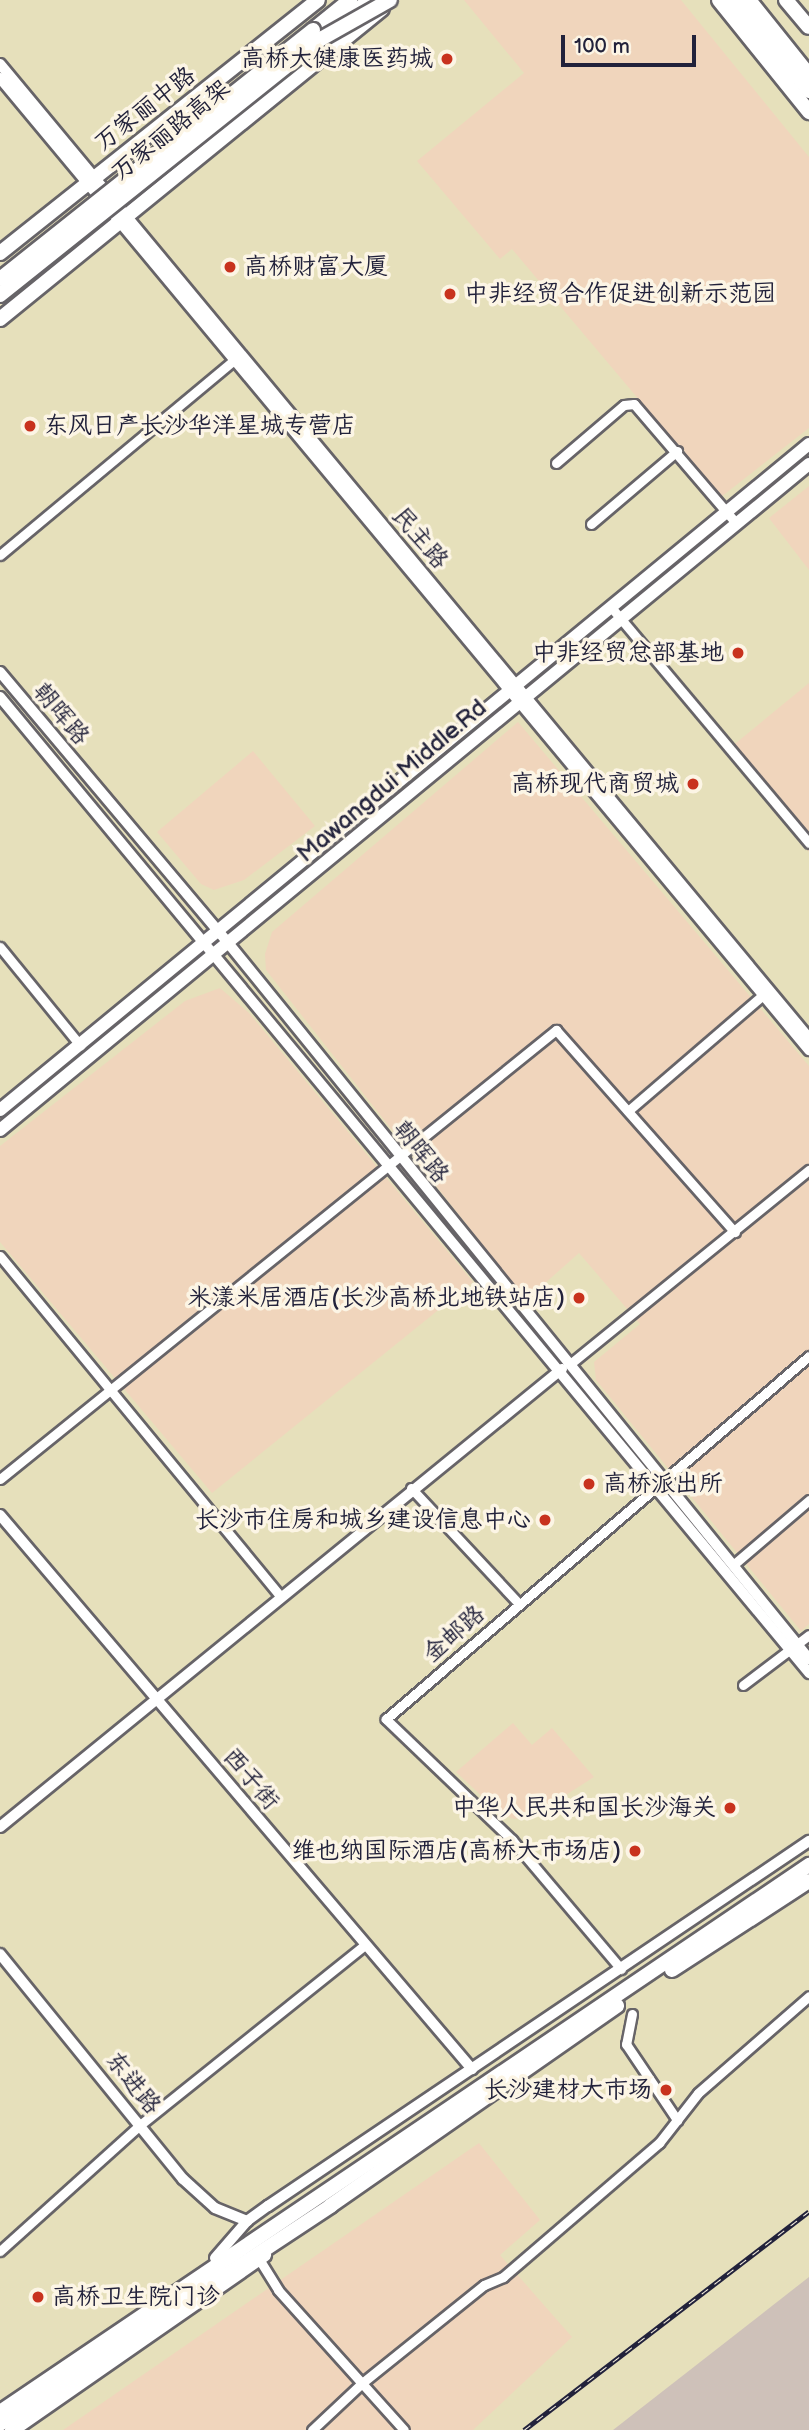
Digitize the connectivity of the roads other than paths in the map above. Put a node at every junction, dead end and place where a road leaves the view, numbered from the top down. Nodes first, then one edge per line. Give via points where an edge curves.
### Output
1 (318, 0) edge
2 (339, 0) edge
3 (350, 0) edge
4 (369, 0) edge
5 (391, 0) edge
6 (719, 0) edge
7 (734, 0) edge
8 (749, 0) edge
9 (786, 0) edge
10 (809, 27) edge
11 (317, 35) junction
12 (0, 64) edge
13 (809, 75) edge
14 (0, 78) edge
15 (809, 91) edge
16 (809, 112) edge
17 (91, 181) junction
18 (122, 219) junction
19 (0, 253) edge
20 (0, 279) edge
21 (0, 295) edge
22 (0, 318) edge
23 (234, 360) junction
24 (809, 444) edge
25 (677, 451) junction
26 (556, 463) dead end
27 (809, 464) edge
28 (727, 512) junction
29 (736, 523) junction
30 (591, 524) dead end
31 (0, 555) edge
32 (611, 607) junction
33 (621, 618) junction
34 (0, 672) edge
35 (512, 688) junction
36 (0, 697) edge
37 (522, 700) junction
38 (809, 843) edge
39 (217, 932) junction
40 (205, 942) junction
41 (229, 944) junction
42 (0, 947) edge
43 (215, 956) junction
44 (763, 995) junction
45 (809, 1038) edge
46 (80, 1045) junction
47 (809, 1050) edge
48 (0, 1110) edge
49 (628, 1111) junction
50 (0, 1130) edge
51 (398, 1157) junction
52 (389, 1165) junction
53 (809, 1170) edge
54 (735, 1232) junction
55 (0, 1256) edge
56 (809, 1356) edge
57 (570, 1364) junction
58 (557, 1371) junction
59 (110, 1388) junction
60 (0, 1479) edge
61 (661, 1484) junction
62 (411, 1488) junction
63 (809, 1500) edge
64 (0, 1515) edge
65 (733, 1565) junction
66 (280, 1596) junction
67 (519, 1604) junction
68 (809, 1634) edge
69 (793, 1647) junction
70 (809, 1659) edge
71 (809, 1673) edge
72 (743, 1685) dead end
73 (156, 1699) junction
74 (0, 1827) edge
75 (809, 1841) edge
76 (809, 1865) edge
77 (809, 1881) edge
78 (365, 1945) junction
79 (0, 1954) edge
80 (621, 1969) junction
81 (809, 1996) edge
82 (632, 2014) dead end
83 (472, 2069) junction
84 (677, 2120) junction
85 (140, 2125) junction
86 (300, 2218) junction
87 (247, 2221) junction
88 (0, 2251) edge
89 (240, 2255) junction
90 (215, 2258) junction
91 (259, 2259) junction
92 (362, 2384) junction
93 (0, 2403) edge
94 (0, 2412) edge
95 (0, 2424) edge
96 (12, 2430) edge
97 (312, 2430) edge
98 (404, 2430) edge

1 - 17 main road, 万家丽中路
2 - 11 main road
3 - 11 main road, 万家丽路高架
4 - 11 main road, 万家丽路高架, bridge
5 - 11 main road, bridge
5 - 18 main road
6 - 16 main road
7 - 15 main road
8 - 13 main road
9 - 10 main road
11 - 20 main road, 万家丽路高架, bridge
11 - 21 main road, 万家丽路高架, bridge
12 - 17 street, 民主路
14 - 17 street, 民主路
17 - 18 street, 民主路
17 - 19 main road, 万家丽中路
18 - 22 main road
18 - 23 street, 民主路
18 - 35 street, 民主路
23 - 31 street
23 - 35 street, 民主路
24 - 28 main road, Mawangdui Middle.Rd
25 - 26 street via 641,409 629,403
25 - 28 street
25 - 30 street
27 - 29 main road, Mawangdui Middle.Rd
28 - 29 street
28 - 32 main road, Mawangdui Middle.Rd
29 - 33 main road, Mawangdui Middle.Rd
32 - 33 street
32 - 35 main road, Mawangdui Middle.Rd
33 - 37 main road, Mawangdui Middle.Rd
33 - 38 street
34 - 39 street, 朝晖路
35 - 37 street, 民主路
35 - 39 main road, Mawangdui Middle.Rd
36 - 40 street, 朝晖路
37 - 41 main road, Mawangdui Middle.Rd
37 - 44 street, 民主路
37 - 45 street, 民主路
39 - 40 main road, Mawangdui Middle.Rd
39 - 41 street, 朝晖路
40 - 43 street, 朝晖路
40 - 46 main road, Mawangdui Middle.Rd
41 - 43 main road, Mawangdui Middle.Rd
41 - 51 street, 朝晖路
42 - 46 street
43 - 50 main road, Mawangdui Middle.Rd
43 - 52 street, 朝晖路
44 - 47 street, 民主路
44 - 49 street
46 - 48 main road, Mawangdui Middle.Rd
49 - 51 street via 556,1030
49 - 54 street
51 - 52 street
51 - 57 street, 朝晖路
52 - 58 street, 朝晖路
52 - 59 street
53 - 54 street
54 - 57 street
55 - 59 street
56 - 61 street, 金邮路
57 - 58 street
57 - 61 street, 朝晖路
58 - 61 street, 朝晖路
58 - 62 street
59 - 60 street
59 - 66 street
61 - 65 street, 朝晖路
61 - 67 street, 金邮路
61 - 69 street, 朝晖路
62 - 66 street
62 - 67 street
63 - 65 street
64 - 73 street, 西子街
65 - 69 street, 朝晖路
66 - 73 street
67 - 80 street, 金邮路 via 386,1718 512,1840
68 - 69 street
69 - 70 street, 朝晖路
69 - 71 street, 朝晖路
69 - 72 street
73 - 74 street
73 - 78 street, 西子街
75 - 80 street
76 - 86 main road
77 - 86 main road
78 - 83 street, 西子街
78 - 85 street
79 - 85 street, 东进路
80 - 83 street
81 - 84 street via 698,2093
82 - 84 street via 626,2044
83 - 87 street
84 - 92 street via 659,2143 503,2277 484,2285
85 - 87 street, 东进路 via 207,2201
85 - 88 street
86 - 89 main road
86 - 90 main road
86 - 91 main road
87 - 90 street
89 - 94 main road
89 - 95 main road
90 - 93 main road
91 - 92 street via 278,2290
91 - 96 main road
92 - 97 street
92 - 98 street

